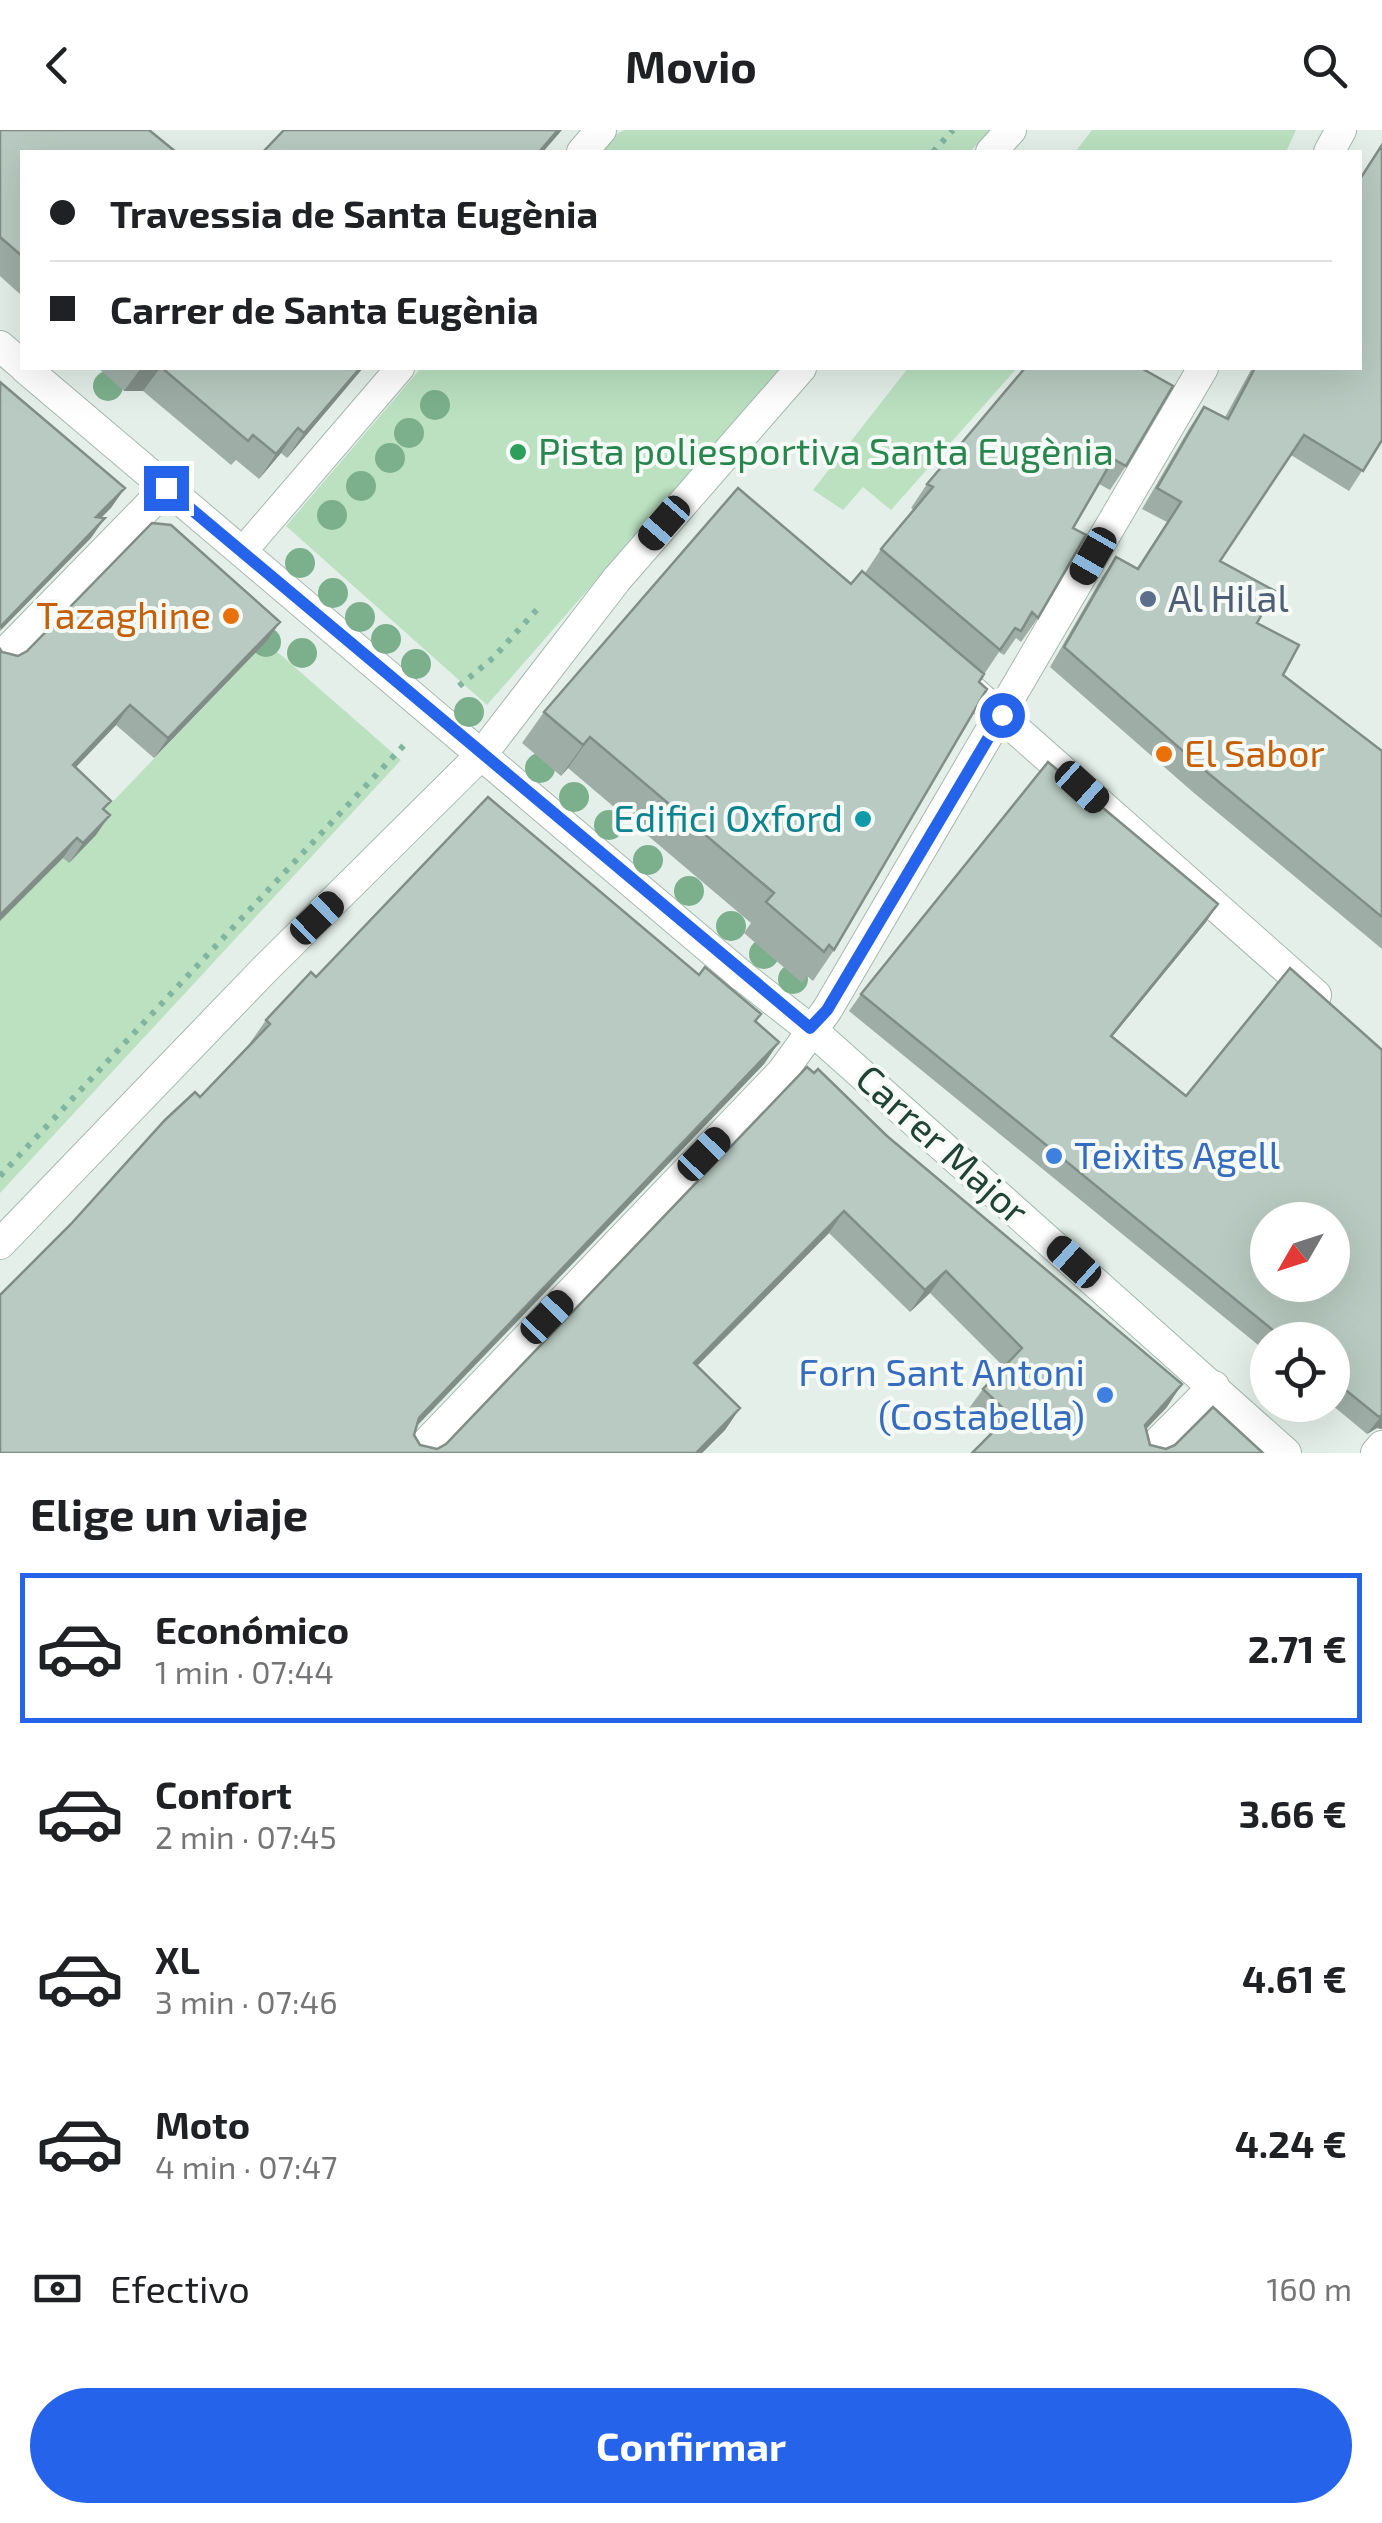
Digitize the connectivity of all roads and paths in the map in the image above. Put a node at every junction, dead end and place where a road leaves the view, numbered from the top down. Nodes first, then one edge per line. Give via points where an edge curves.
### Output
1 (601, 130) edge
2 (952, 130) edge
3 (1010, 130) edge
4 (584, 150) edge
5 (935, 150) edge
6 (993, 150) edge
7 (0, 346) edge
8 (20, 363) edge
9 (29, 370) edge
10 (398, 370) edge
11 (799, 370) edge
12 (1202, 370) edge
13 (712, 467) junction
14 (166, 488) junction
15 (741, 492) edge
16 (243, 552) junction
17 (546, 598) dead end
18 (930, 653) edge
19 (0, 658) edge
20 (433, 713) junction
21 (1002, 715) junction
22 (482, 754) junction
23 (1332, 1009) edge
24 (816, 1033) junction
25 (0, 1176) edge
26 (0, 1244) edge
27 (1214, 1386) junction
28 (1382, 1446) edge
29 (416, 1453) edge
30 (1147, 1453) edge
31 (1286, 1453) edge
32 (1376, 1453) edge

1 - 4 street
2 - 5 path
3 - 6 street
7 - 8 street, Carrer Major
9 - 14 street, Carrer Major
10 - 16 lane
11 - 13 street
12 - 21 street
13 - 15 street
13 - 22 street
14 - 16 street, Carrer Major
14 - 19 street
16 - 20 street, Carrer Major
17 - 20 path
18 - 21 street
20 - 22 street, Carrer Major
20 - 25 path
21 - 23 street
21 - 24 street
22 - 24 street, Carrer Major
22 - 26 street
24 - 27 street, Carrer Major
24 - 29 street
27 - 30 street
27 - 31 street, Carrer Major
28 - 32 street

